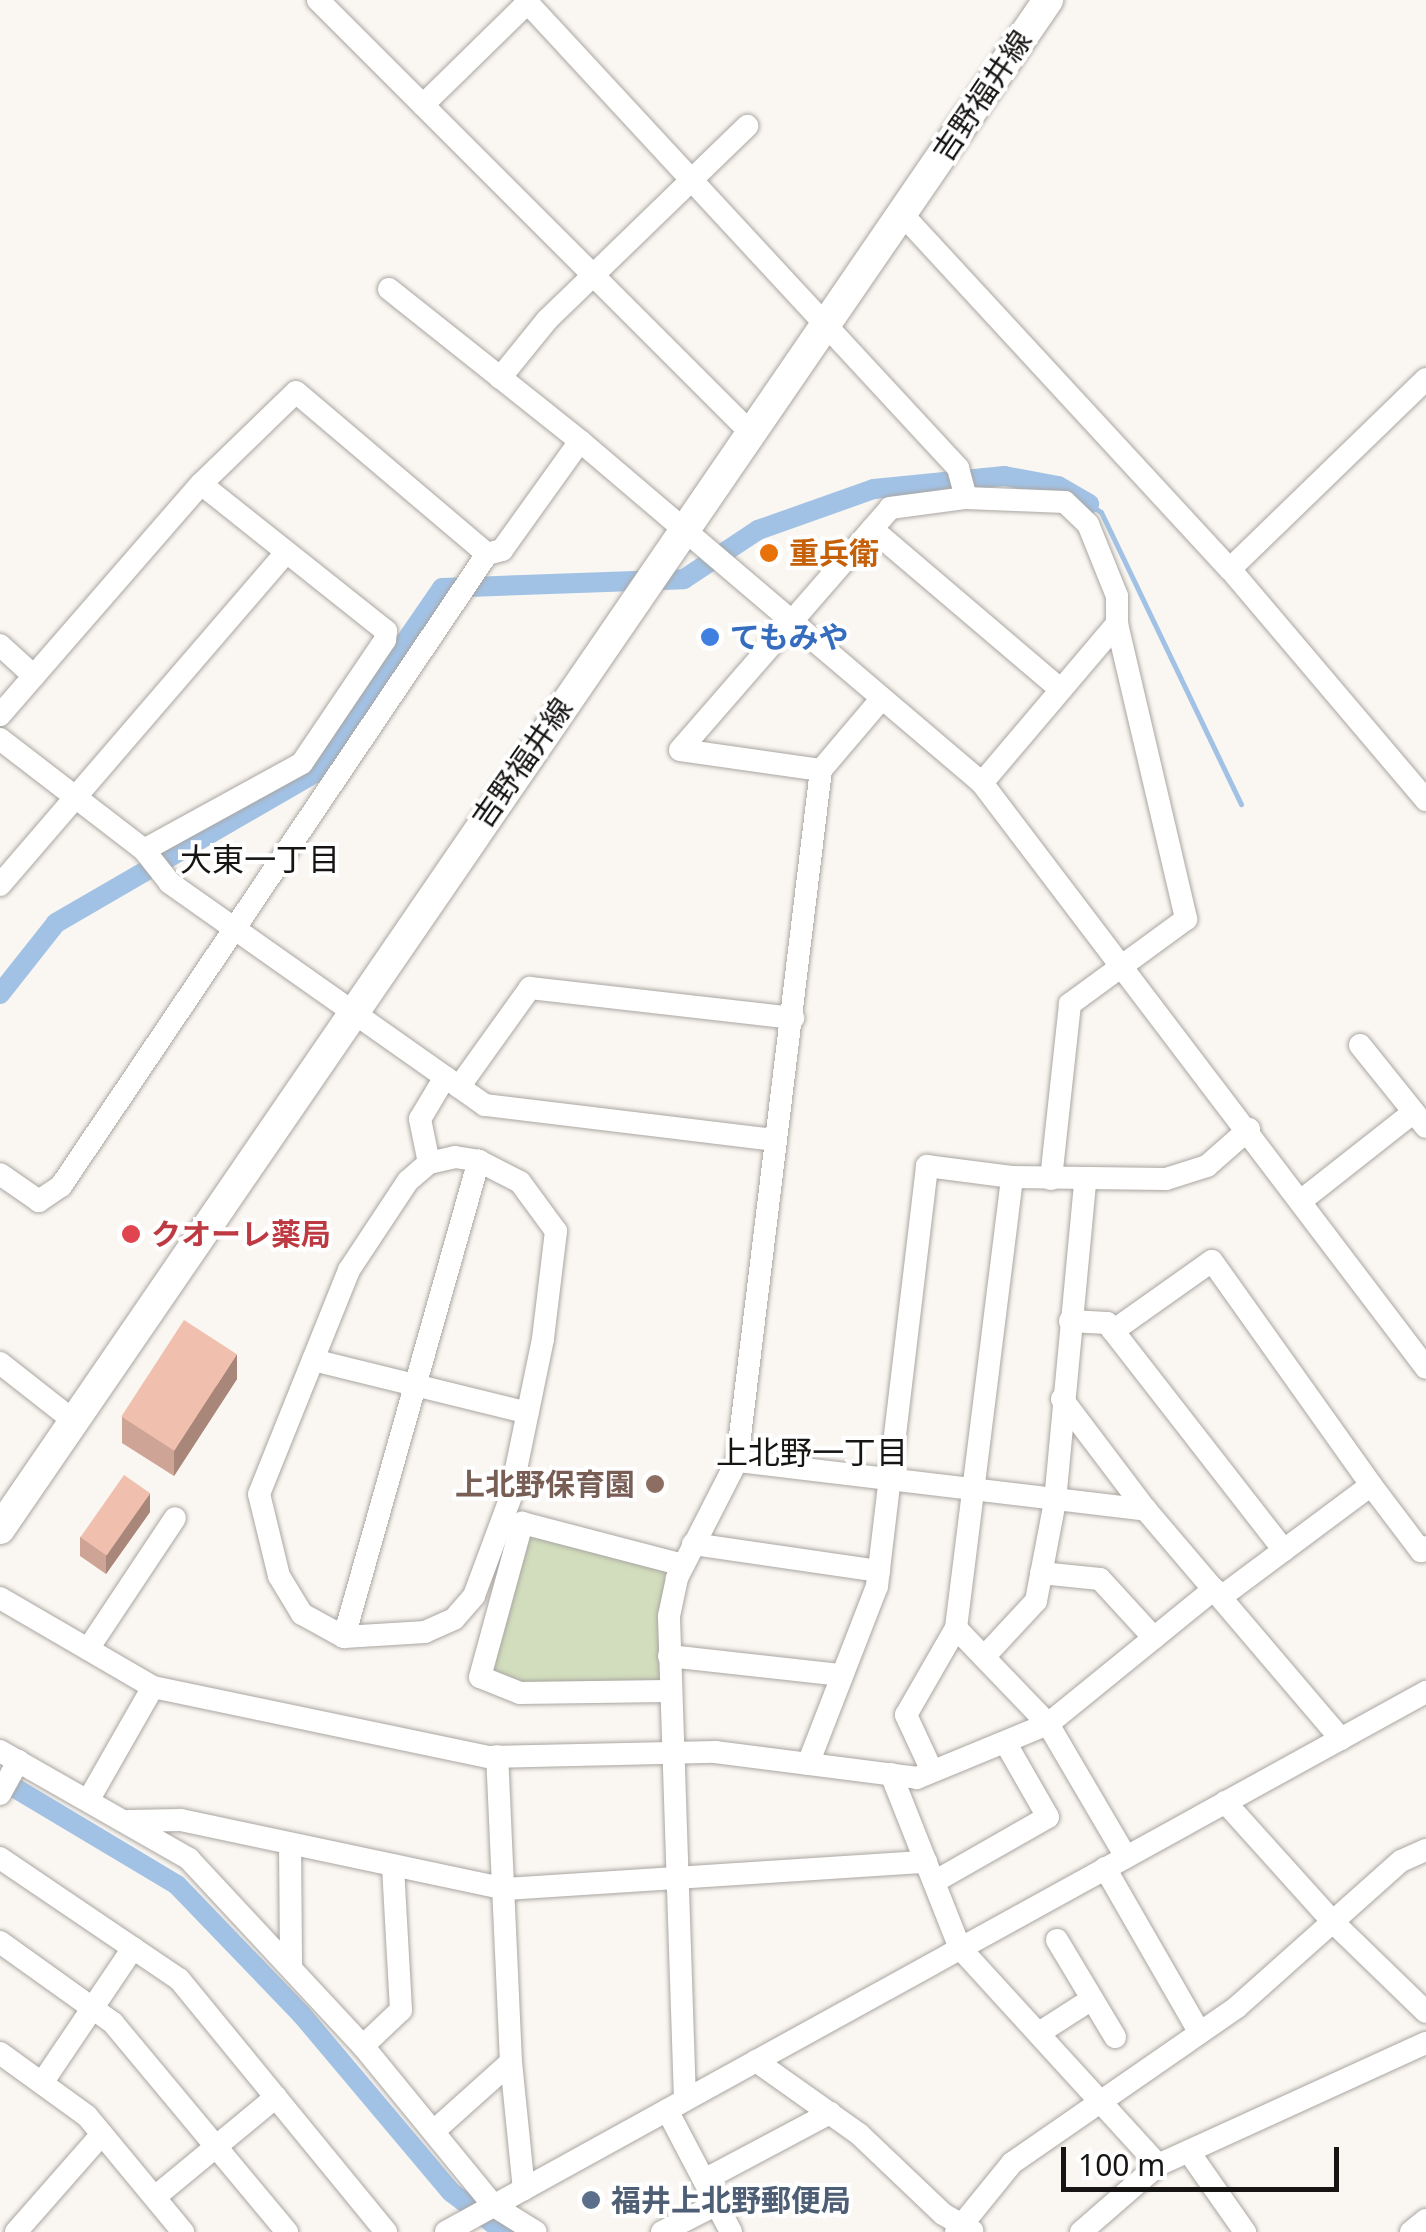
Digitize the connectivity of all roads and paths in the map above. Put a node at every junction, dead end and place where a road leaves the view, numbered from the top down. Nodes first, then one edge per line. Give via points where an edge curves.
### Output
1 (318, 0) edge
2 (1048, 0) edge
3 (526, 1) edge
4 (423, 105) junction
5 (746, 126) dead end
6 (689, 180) junction
7 (902, 214) junction
8 (592, 274) junction
9 (389, 289) dead end
10 (825, 325) junction
11 (500, 378) junction
12 (1426, 379) edge
13 (750, 433) junction
14 (580, 441) junction
15 (201, 484) junction
16 (966, 498) junction
17 (872, 529) junction
18 (684, 530) junction
19 (286, 552) junction
20 (487, 554) junction
21 (1230, 569) junction
22 (792, 622) junction
23 (1117, 624) junction
24 (0, 646) edge
25 (34, 676) junction
26 (1061, 690) junction
27 (882, 698) junction
28 (0, 715) edge
29 (0, 739) edge
30 (820, 770) junction
31 (982, 783) junction
32 (76, 798) junction
33 (1426, 800) edge
34 (144, 850) junction
35 (0, 885) edge
36 (236, 932) junction
37 (1122, 968) junction
38 (351, 1011) junction
39 (793, 1018) junction
40 (1360, 1045) dead end
41 (452, 1082) junction
42 (1420, 1120) edge
43 (1249, 1129) junction
44 (773, 1140) junction
45 (479, 1161) junction
46 (429, 1164) junction
47 (0, 1174) edge
48 (1012, 1177) junction
49 (1051, 1179) junction
50 (1085, 1181) junction
51 (1302, 1200) junction
52 (1070, 1321) junction
53 (1113, 1331) junction
54 (313, 1360) junction
55 (0, 1363) edge
56 (1426, 1368) edge
57 (416, 1385) junction
58 (1062, 1399) junction
59 (528, 1413) junction
60 (74, 1421) junction
61 (737, 1460) junction
62 (890, 1480) junction
63 (1372, 1485) junction
64 (972, 1490) junction
65 (1055, 1501) junction
66 (1146, 1510) junction
67 (175, 1518) dead end
68 (0, 1529) edge
69 (1426, 1547) edge
70 (1284, 1550) junction
71 (688, 1555) junction
72 (879, 1570) junction
73 (1041, 1572) junction
74 (1217, 1593) junction
75 (0, 1598) edge
76 (956, 1628) junction
77 (344, 1637) junction
78 (1154, 1638) junction
79 (88, 1649) junction
80 (668, 1656) junction
81 (984, 1657) junction
82 (842, 1675) junction
83 (154, 1687) junction
84 (668, 1691) junction
85 (1426, 1692) edge
86 (1048, 1724) junction
87 (1341, 1739) junction
88 (1005, 1742) junction
89 (668, 1751) junction
90 (9, 1756) edge
91 (497, 1756) junction
92 (808, 1764) junction
93 (932, 1771) junction
94 (890, 1774) junction
95 (0, 1794) edge
96 (89, 1799) junction
97 (1225, 1802) junction
98 (129, 1821) junction
99 (290, 1844) junction
100 (1426, 1850) edge
101 (0, 1858) edge
102 (1115, 1862) junction
103 (393, 1866) junction
104 (930, 1872) junction
105 (674, 1880) junction
106 (506, 1890) junction
107 (1333, 1922) junction
108 (1057, 1940) dead end
109 (0, 1942) edge
110 (133, 1948) junction
111 (960, 1948) junction
112 (291, 1965) junction
113 (1092, 1999) junction
114 (92, 2008) junction
115 (1426, 2012) edge
116 (1200, 2032) junction
117 (1039, 2034) junction
118 (1115, 2036) dead end
119 (1426, 2043) edge
120 (363, 2046) junction
121 (0, 2054) edge
122 (756, 2061) junction
123 (511, 2062) junction
124 (42, 2082) junction
125 (276, 2098) junction
126 (1101, 2101) junction
127 (676, 2105) junction
128 (830, 2113) junction
129 (434, 2130) junction
130 (102, 2134) junction
131 (216, 2146) junction
132 (1189, 2152) junction
133 (1158, 2165) junction
134 (704, 2180) junction
135 (524, 2188) junction
136 (155, 2198) junction
137 (716, 2204) junction
138 (489, 2208) junction
139 (1426, 2220) edge
140 (454, 2227) edge
141 (964, 2230) edge
142 (16, 2232) edge
143 (184, 2232) edge
144 (287, 2232) edge
145 (386, 2232) edge
146 (536, 2232) edge
147 (662, 2232) edge
148 (731, 2232) edge
149 (1081, 2232) edge
150 (1245, 2232) edge
151 (1411, 2232) edge

1 - 4 street
2 - 7 main road, 吉野福井線
3 - 4 street
3 - 6 street
4 - 8 street
5 - 6 street
6 - 8 street
6 - 10 street
7 - 10 main road, 吉野福井線
7 - 21 street
8 - 11 street
8 - 13 street
9 - 11 street
10 - 13 main road, 吉野福井線
10 - 16 street via 958,468
11 - 14 street
12 - 21 street
13 - 18 main road, 吉野福井線
14 - 18 street
14 - 20 street via 502,550
15 - 19 street
15 - 20 street via 296,392
15 - 25 street
16 - 17 street via 890,508
16 - 23 street via 1065,502 1088,524 1117,596
17 - 22 street
17 - 26 street
18 - 22 street
18 - 38 main road, 吉野福井線
19 - 32 street
19 - 34 street via 386,631 386,640 302,763
20 - 36 street
21 - 33 street
22 - 27 street
22 - 30 street via 680,750
23 - 26 street
23 - 37 street via 1186,920
24 - 25 street
25 - 28 street
26 - 31 street
27 - 30 street
27 - 31 street
29 - 32 street
30 - 39 street
31 - 37 street
32 - 34 street
32 - 35 street
34 - 36 street via 170,883
36 - 38 street
36 - 47 street via 56,1193 40,1201
37 - 43 street
37 - 49 street via 1070,1004
38 - 41 street
38 - 60 main road, 吉野福井線
39 - 41 street via 530,988
39 - 44 street
40 - 42 street
41 - 44 street via 485,1106
41 - 46 street via 420,1120
42 - 51 street
43 - 50 street via 1207,1166 1166,1180
43 - 51 street
44 - 61 street
45 - 46 street via 455,1157
45 - 57 street
45 - 59 street via 520,1182 556,1231
46 - 54 street via 383,1212 349,1270
48 - 49 street
48 - 62 street via 926,1166
48 - 64 street
49 - 50 street
50 - 52 street
51 - 56 street
52 - 53 street via 1107,1323
52 - 58 street
53 - 63 street via 1212,1261
53 - 70 street
54 - 57 street
54 - 77 street via 259,1494 260,1516 279,1576 302,1614
55 - 60 street
57 - 59 street
57 - 77 street
58 - 65 street
58 - 66 street
59 - 77 street via 510,1499 474,1596 454,1619 424,1632
60 - 68 main road, 吉野福井線
61 - 62 street
61 - 71 street
62 - 64 street
62 - 72 street
63 - 69 street via 1421,1550
63 - 70 street
64 - 65 street
64 - 76 street
65 - 66 street
65 - 73 street
66 - 74 street
67 - 79 street
70 - 74 street
71 - 72 street
71 - 80 street via 668,1616
71 - 84 street via 522,1523 480,1677 520,1693
72 - 82 street
73 - 78 street via 1100,1579
73 - 81 street via 1036,1601
74 - 78 street
74 - 87 street
75 - 79 street
76 - 81 street
76 - 93 street via 906,1715
78 - 86 street
79 - 83 street
80 - 82 street
80 - 84 street
81 - 86 street
82 - 92 street
83 - 91 street
83 - 96 street
84 - 89 street
85 - 87 street
86 - 88 street
86 - 102 street
87 - 97 street
88 - 93 street
88 - 104 street via 1048,1817
89 - 91 street
89 - 92 street
89 - 105 street
90 - 95 street
90 - 96 street
91 - 106 street
92 - 94 street
93 - 94 street via 917,1778
94 - 104 street
96 - 98 street
97 - 102 street
97 - 107 street
98 - 99 street via 181,1820
98 - 112 street via 188,1858
99 - 103 street
99 - 112 street
100 - 107 street via 1402,1862
101 - 110 street
102 - 111 street
102 - 116 street
103 - 106 street
103 - 120 street via 401,2010
104 - 105 street
104 - 111 street
105 - 106 street
105 - 127 street
106 - 123 street
107 - 115 street
107 - 116 street
108 - 113 street
109 - 114 street
110 - 114 street
110 - 125 street via 179,1979
111 - 117 street
111 - 122 street
112 - 120 street
113 - 117 street
113 - 118 street
114 - 124 street
114 - 131 street via 114,2023
116 - 126 street
117 - 126 street
119 - 132 street
120 - 129 street
121 - 124 street
122 - 127 street
122 - 128 street
123 - 129 street
123 - 135 street
124 - 130 street
125 - 131 street
125 - 145 street
126 - 133 street
126 - 141 street via 1012,2164
127 - 134 street
127 - 135 street
128 - 134 street
128 - 141 street
129 - 138 street
130 - 136 street
130 - 142 street
131 - 136 street
131 - 144 street
132 - 133 street
132 - 150 street
133 - 149 street
134 - 137 street
135 - 138 street
136 - 143 street
137 - 147 street
137 - 148 street
138 - 140 street
138 - 146 street
139 - 151 street

